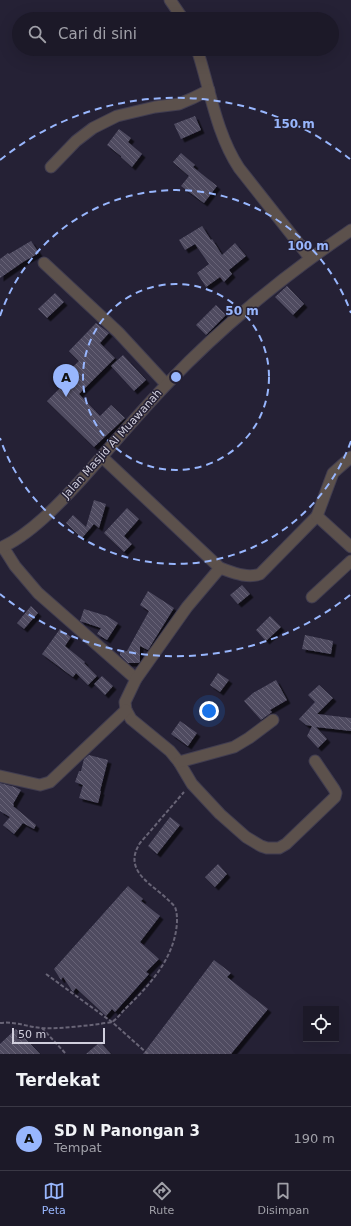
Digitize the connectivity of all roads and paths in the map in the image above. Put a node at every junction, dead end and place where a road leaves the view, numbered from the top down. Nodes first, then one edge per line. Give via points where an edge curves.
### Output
1 (170, 0) edge
2 (178, 12) edge
3 (199, 56) edge
4 (209, 90) junction
5 (51, 167) dead end
6 (351, 230) edge
7 (310, 258) junction
8 (44, 263) dead end
9 (166, 384) junction
10 (102, 457) junction
11 (351, 457) edge
12 (317, 516) junction
13 (1, 547) edge
14 (351, 547) edge
15 (351, 561) edge
16 (220, 568) junction
17 (312, 597) dead end
18 (136, 679) junction
19 (126, 710) junction
20 (272, 720) dead end
21 (315, 761) dead end
22 (179, 762) junction
23 (0, 776) edge
24 (192, 784) junction
25 (46, 974) dead end
26 (112, 1022) junction
27 (0, 1023) edge
28 (42, 1028) junction
29 (66, 1054) edge
30 (148, 1054) edge

1 - 2 street
3 - 4 street
4 - 5 street via 179,104 117,116 93,128 76,141
4 - 7 street via 230,154
6 - 7 street, Jalan Masjid Al Muawanah
7 - 9 street, Jalan Masjid Al Muawanah via 264,294
8 - 9 street via 118,332
9 - 10 street, Jalan Masjid Al Muawanah
10 - 13 street, Jalan Masjid Al Muawanah via 51,511 25,533
10 - 16 street
11 - 12 street via 333,473
12 - 14 street
12 - 16 street via 260,574 241,575
13 - 18 street via 38,593
15 - 17 street
16 - 18 street via 187,607
18 - 19 street via 125,702
19 - 22 street via 132,719 170,751
19 - 23 street via 50,782 40,785
20 - 22 street via 234,747
21 - 24 street via 336,792 335,797 279,848 261,846 246,837
22 - 24 street
24 - 26 path via 135,850 134,864 137,870 175,907 176,931 172,946 147,987
25 - 26 path
26 - 28 path
26 - 30 path
27 - 28 path
28 - 29 path

